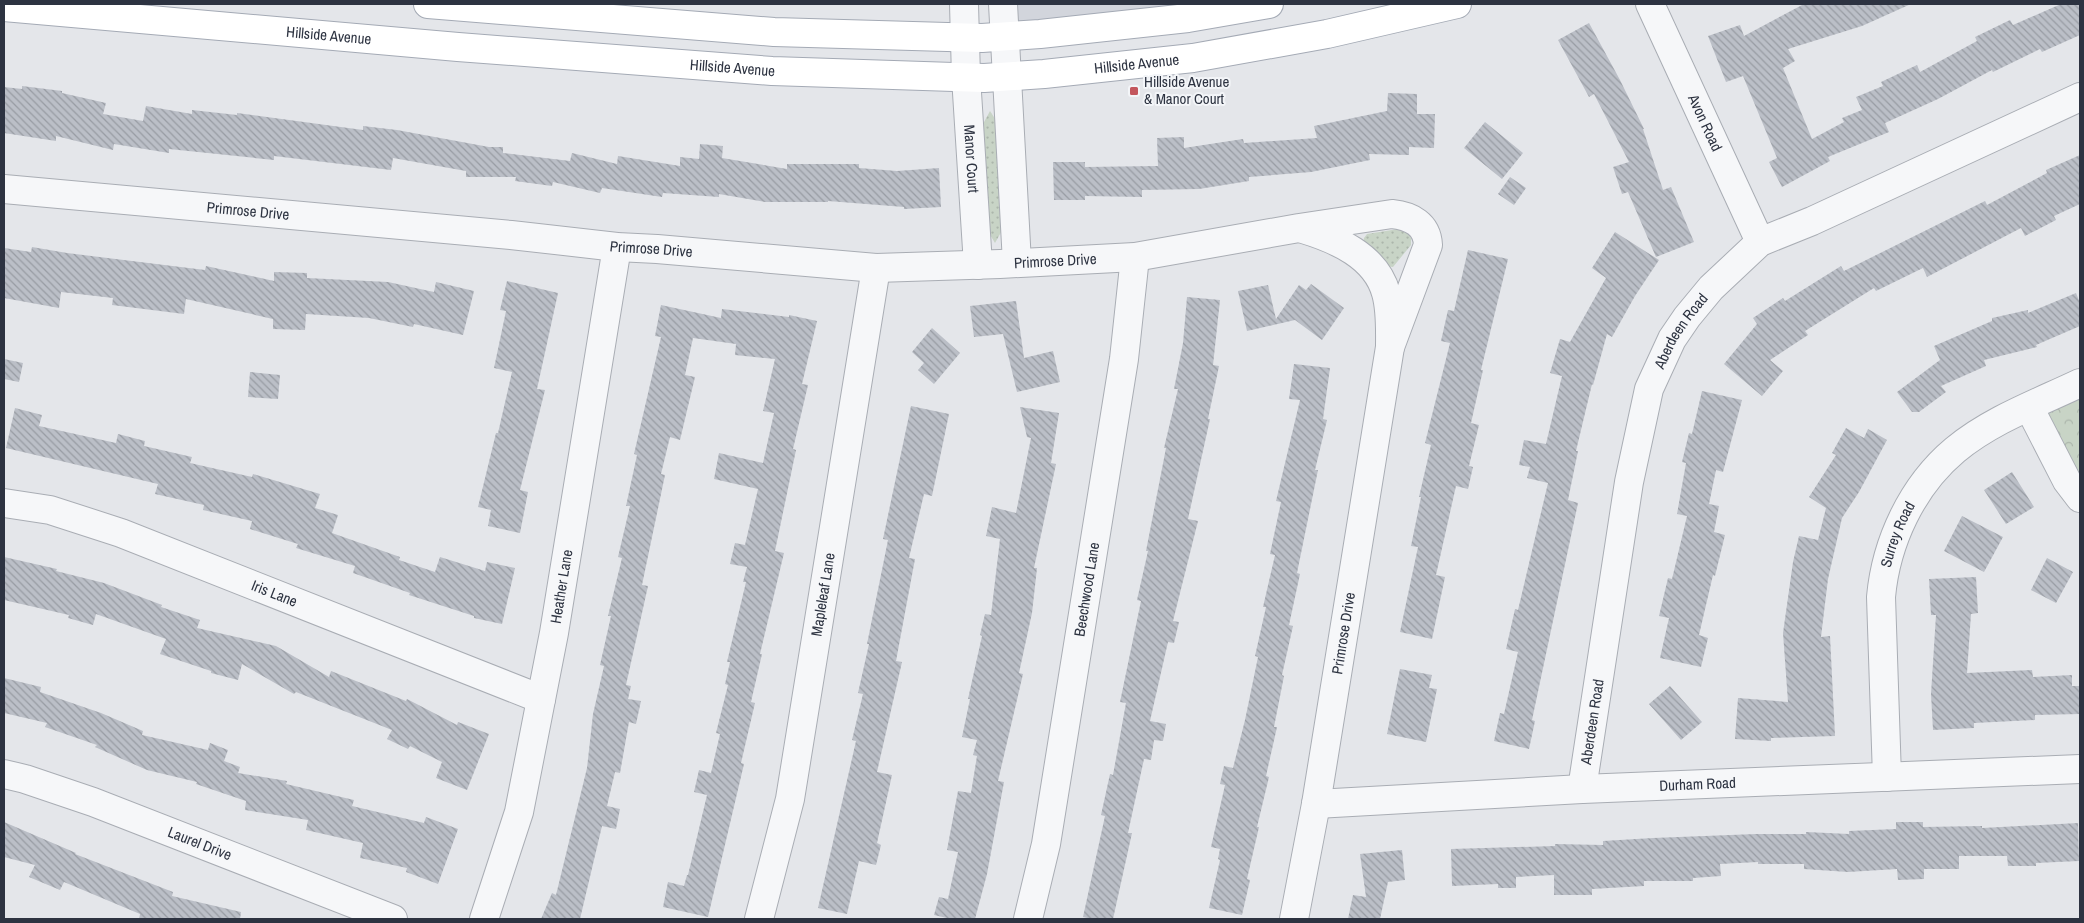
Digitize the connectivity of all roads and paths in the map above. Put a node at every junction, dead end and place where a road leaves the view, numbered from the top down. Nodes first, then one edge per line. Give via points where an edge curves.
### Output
1 (428, 4) edge
2 (964, 4) edge
3 (1003, 4) edge
4 (1269, 4) edge
5 (1457, 4) edge
6 (1656, 6) edge
7 (4, 8) edge
8 (1005, 55) junction
9 (966, 56) junction
10 (2080, 97) edge
11 (4, 189) edge
12 (1299, 228) junction
13 (1760, 242) junction
14 (616, 247) junction
15 (1135, 257) junction
16 (1016, 263) junction
17 (978, 265) junction
18 (876, 268) junction
19 (1390, 347) junction
20 (2080, 384) edge
21 (2029, 407) junction
22 (2080, 498) edge
23 (4, 503) edge
24 (541, 699) junction
25 (2080, 769) edge
26 (4, 774) edge
27 (1887, 777) junction
28 (1582, 789) junction
29 (1316, 804) junction
30 (393, 919) edge
31 (484, 919) edge
32 (759, 919) edge
33 (1028, 919) edge
34 (1294, 919) edge

1 - 9 main road, Hillside Avenue via 774,32
2 - 9 street, Manor Court
3 - 8 street
4 - 8 main road, Hillside Avenue
5 - 8 main road, Hillside Avenue via 1327,34 1193,58
6 - 13 street, Avon Road
7 - 9 main road, Hillside Avenue via 772,71
8 - 9 main road, Hillside Avenue
8 - 9 main road, Hillside Avenue
8 - 16 street
9 - 17 street, Manor Court
10 - 13 street, Aberdeen Road
11 - 14 street, Primrose Drive
12 - 15 street, Primrose Drive
12 - 19 street, Primrose Drive via 1349,248 1379,275 1390,313
12 - 19 street, Primrose Drive via 1392,214 1406,216 1423,227 1428,235 1425,256
13 - 28 street, Aberdeen Road via 1711,288 1687,317 1672,339 1649,389 1629,482
14 - 18 street, Primrose Drive
14 - 24 street, Heather Lane
15 - 16 street, Primrose Drive
15 - 33 street, Beechwood Lane via 1124,359 1046,844
16 - 17 street, Primrose Drive
17 - 18 street, Primrose Drive
18 - 32 street, Mapleleaf Lane via 790,799
19 - 29 street, Primrose Drive
20 - 21 street, Surrey Road
21 - 22 street via 2067,481
21 - 27 street, Surrey Road via 1955,450 1930,476 1907,509 1890,550 1881,597
23 - 24 street, Iris Lane via 50,510 122,533
24 - 31 street, Heather Lane via 520,812
25 - 27 street, Durham Road
26 - 30 street, Laurel Drive via 93,802
27 - 28 street, Durham Road
28 - 29 street, Durham Road
29 - 34 street, Primrose Drive

